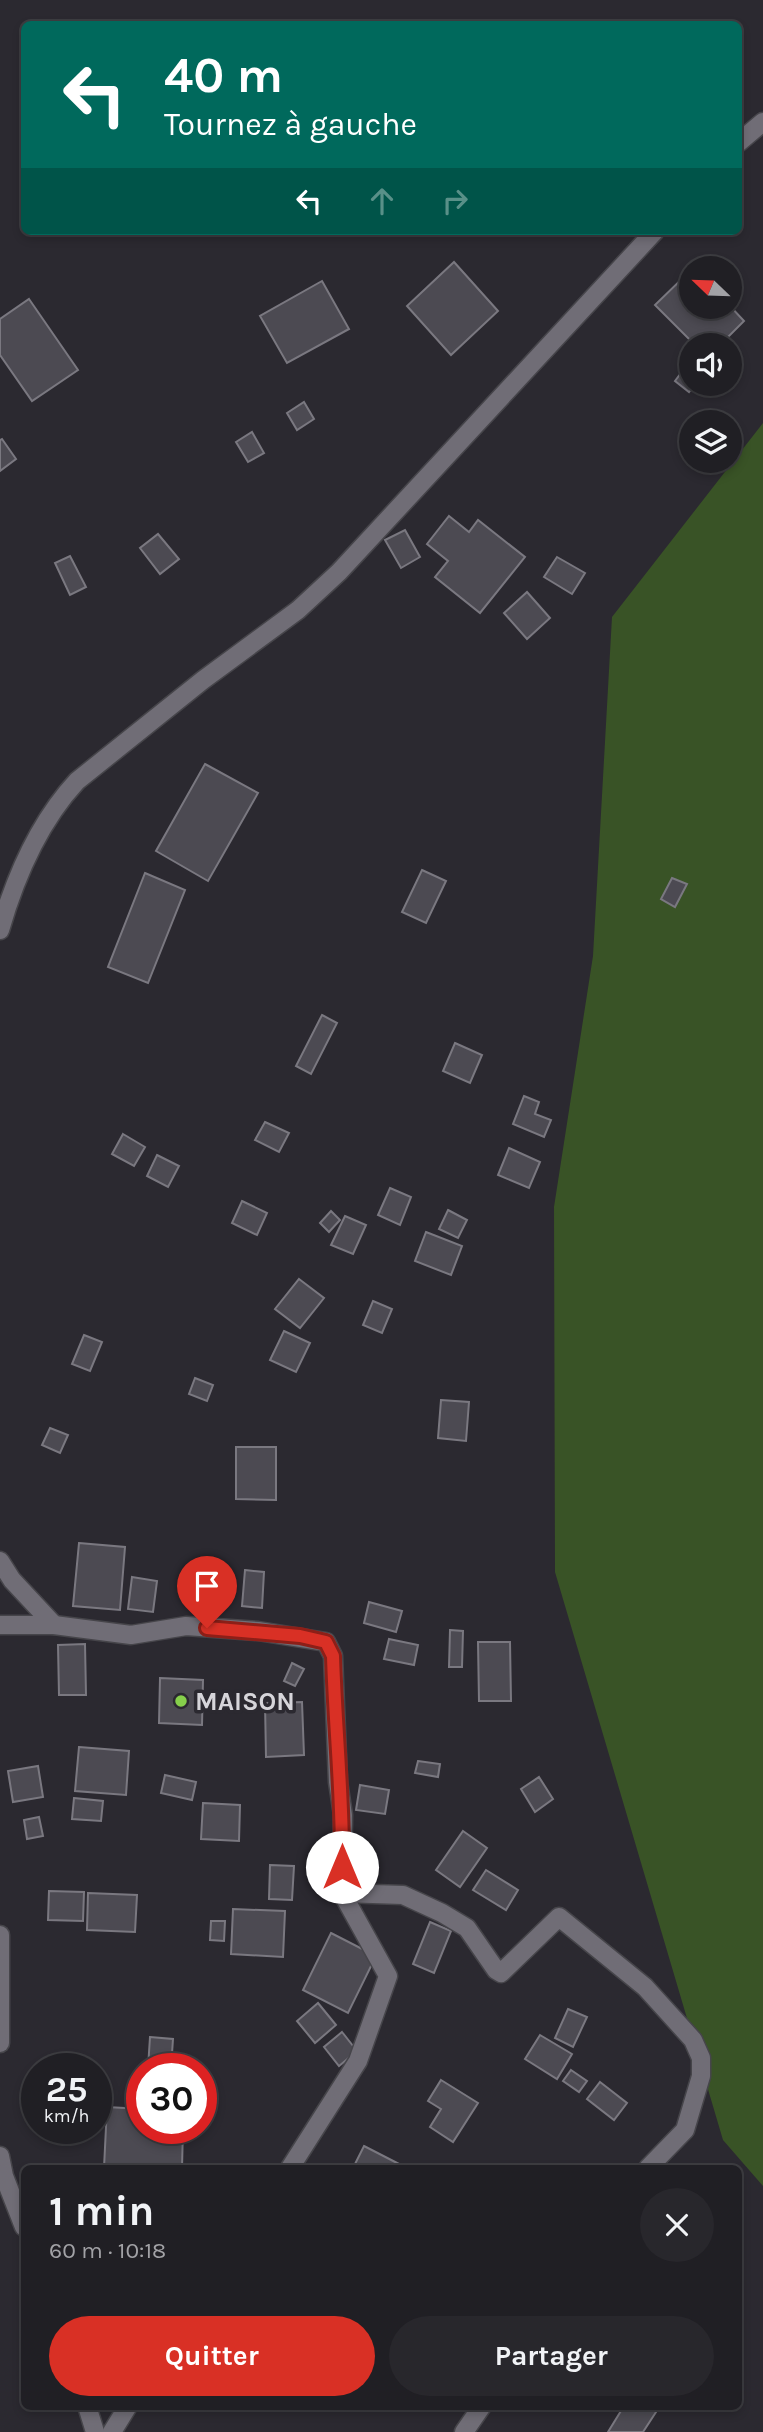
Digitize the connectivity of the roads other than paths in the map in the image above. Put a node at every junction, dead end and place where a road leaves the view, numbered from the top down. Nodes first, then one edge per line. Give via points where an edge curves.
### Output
1 (763, 122) edge
2 (742, 140) edge
3 (651, 235) edge
4 (0, 930) edge
5 (0, 1561) edge
6 (0, 1625) edge
7 (54, 1625) junction
8 (342, 1893) junction
9 (0, 1935) edge
10 (0, 2043) edge
11 (0, 2156) edge
12 (292, 2165) edge
13 (651, 2165) edge
14 (2, 2176) edge
15 (21, 2220) edge
16 (88, 2410) edge
17 (126, 2410) edge
18 (479, 2410) edge
19 (95, 2432) edge
20 (112, 2432) edge
21 (464, 2432) edge

1 - 2 street
3 - 4 street via 339,572 298,610 77,780 63,796 13,886
5 - 7 street
6 - 7 street
7 - 8 street via 131,1635 186,1626 218,1628 326,1642 333,1656 343,1815
8 - 12 street via 388,1976 358,2061
8 - 13 street via 403,1895 442,1913 467,1928 501,1973 559,1917 645,1987 693,2040 701,2058 701,2076 685,2130
9 - 10 street
11 - 14 street
14 - 15 street
16 - 19 street
17 - 20 street
18 - 21 street

